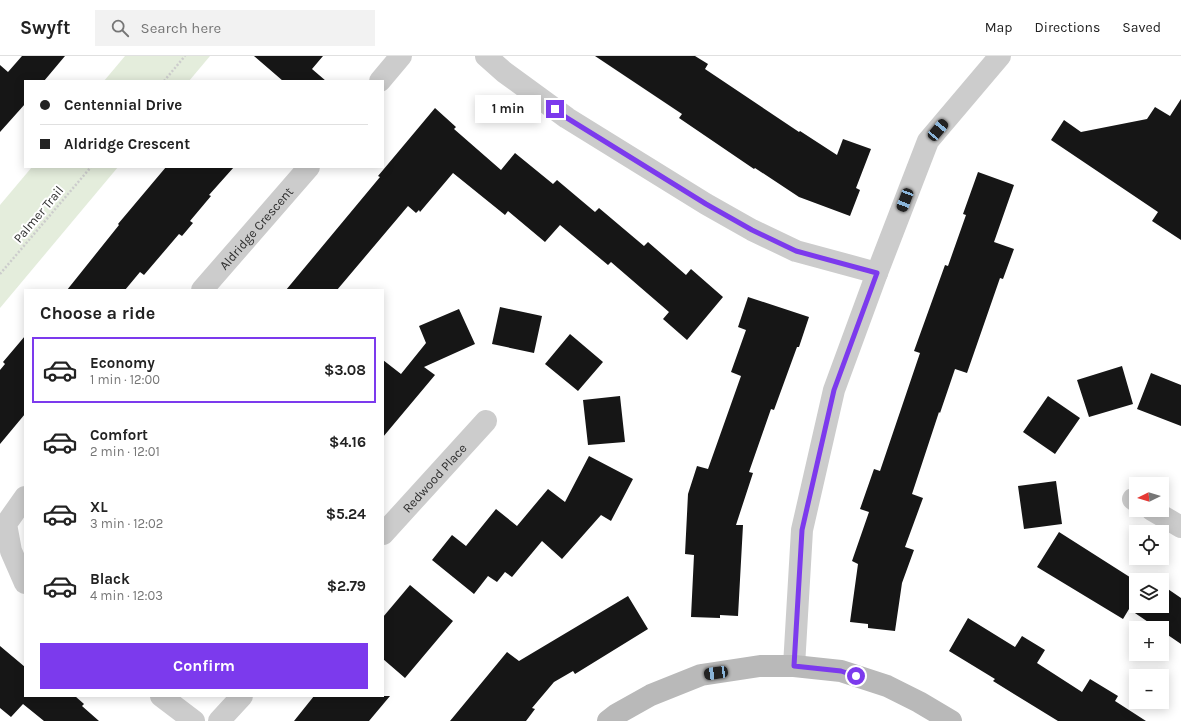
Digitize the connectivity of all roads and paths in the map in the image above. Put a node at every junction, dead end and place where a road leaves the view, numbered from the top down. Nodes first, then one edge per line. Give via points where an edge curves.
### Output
1 (185, 56) edge
2 (401, 56) edge
3 (486, 56) edge
4 (1000, 56) edge
5 (165, 80) edge
6 (381, 80) edge
7 (90, 168) edge
8 (308, 168) edge
9 (877, 273) junction
10 (0, 274) edge
11 (203, 289) edge
12 (486, 421) dead end
13 (24, 498) edge
14 (1164, 517) edge
15 (1181, 527) edge
16 (384, 533) edge
17 (24, 581) edge
18 (794, 666) junction
19 (162, 697) edge
20 (241, 697) edge
21 (194, 721) edge
22 (219, 721) edge
23 (608, 721) edge
24 (951, 721) edge

1 - 5 path
2 - 6 street
3 - 9 street via 567,118 752,230 796,251
4 - 9 street via 928,141
7 - 10 path, Palmer Trail
8 - 11 street, Aldridge Crescent
9 - 18 street via 834,390 802,530
12 - 16 street, Redwood Place
13 - 17 street via 6,524 11,551
14 - 15 street
18 - 23 street via 760,666 701,675 651,695
18 - 24 street via 841,671 887,686
19 - 21 street
20 - 22 street

